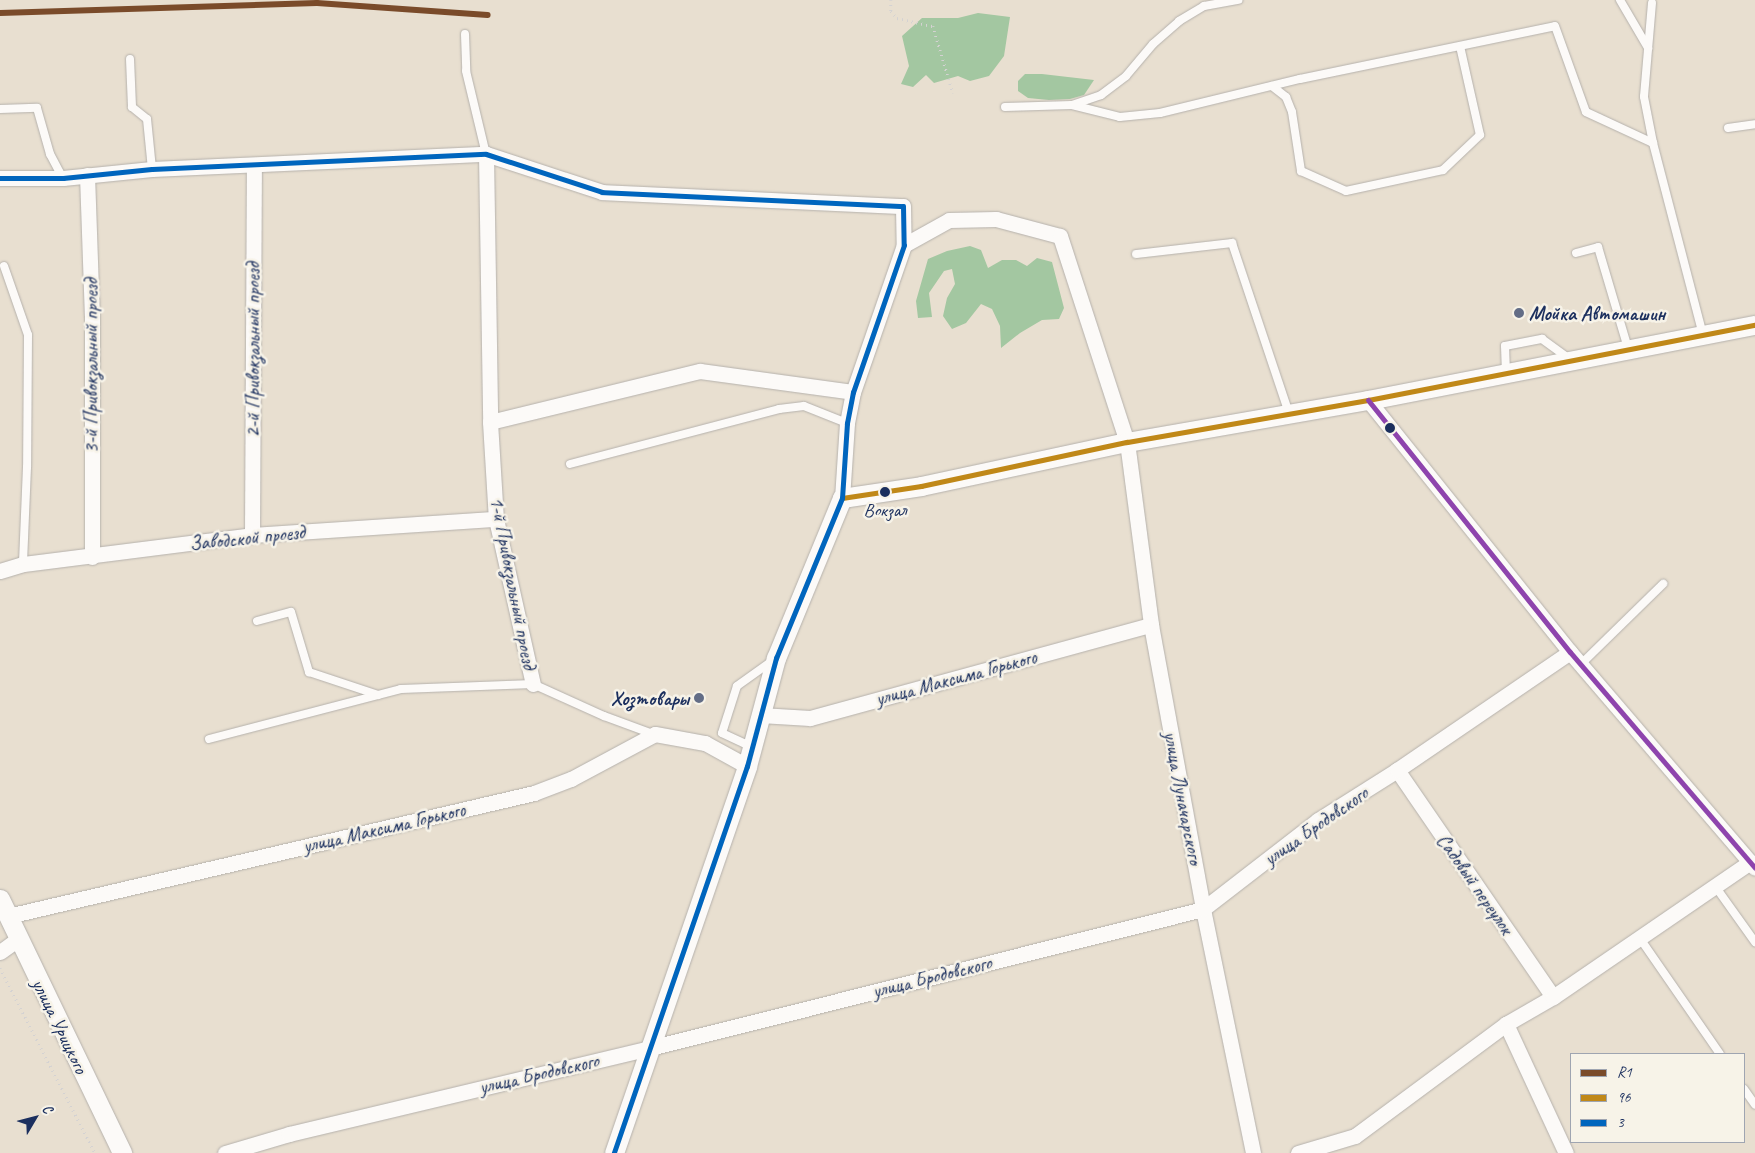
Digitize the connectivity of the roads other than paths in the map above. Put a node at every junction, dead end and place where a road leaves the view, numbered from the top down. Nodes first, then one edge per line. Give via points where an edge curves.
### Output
1 (1238, 0) edge
2 (1620, 0) edge
3 (1652, 3) dead end
4 (465, 34) dead end
5 (1460, 46) junction
6 (1648, 48) junction
7 (130, 59) dead end
8 (1272, 86) junction
9 (1072, 105) junction
10 (1005, 107) dead end
11 (0, 109) edge
12 (1755, 124) edge
13 (1728, 128) dead end
14 (1653, 143) junction
15 (486, 154) junction
16 (254, 165) junction
17 (152, 169) junction
18 (87, 175) junction
19 (0, 178) edge
20 (63, 178) junction
21 (904, 245) junction
22 (1576, 253) dead end
23 (1136, 254) dead end
24 (4, 266) dead end
25 (1755, 325) edge
26 (1704, 337) junction
27 (1628, 351) junction
28 (1572, 361) junction
29 (1506, 374) junction
30 (853, 392) junction
31 (1368, 400) junction
32 (1289, 413) junction
33 (490, 422) junction
34 (847, 423) junction
35 (1126, 442) junction
36 (570, 464) dead end
37 (842, 498) junction
38 (496, 519) junction
39 (252, 535) junction
40 (92, 557) junction
41 (23, 564) junction
42 (0, 571) edge
43 (1663, 584) dead end
44 (257, 621) dead end
45 (1151, 625) junction
46 (1570, 652) junction
47 (776, 658) junction
48 (1581, 664) junction
49 (533, 684) junction
50 (378, 695) junction
51 (760, 715) junction
52 (655, 734) junction
53 (209, 739) dead end
54 (752, 747) junction
55 (746, 766) junction
56 (1397, 770) junction
57 (1752, 865) edge
58 (1715, 886) junction
59 (4, 908) edge
60 (1203, 909) junction
61 (1639, 937) junction
62 (18, 939) junction
63 (1755, 942) edge
64 (0, 952) edge
65 (1553, 997) junction
66 (1506, 1024) junction
67 (650, 1048) junction
68 (1719, 1053) edge
69 (1745, 1090) edge
70 (1755, 1105) edge
71 (122, 1153) edge
72 (225, 1153) edge
73 (614, 1153) edge
74 (1253, 1153) edge
75 (1298, 1153) edge
76 (1566, 1153) edge

1 - 9 lane via 1204,6 1179,21 1153,44 1126,76 1101,95
2 - 6 lane
3 - 6 lane
4 - 15 lane via 466,71
5 - 8 lane
5 - 8 lane via 1480,135 1443,170 1356,189 1346,191 1301,171 1292,112 1286,97
5 - 14 lane via 1554,26 1586,112
6 - 14 lane via 1644,97
7 - 17 lane via 132,107 148,119
8 - 9 lane via 1160,113 1120,117
9 - 10 lane
11 - 20 lane via 37,108 50,154
12 - 13 lane
14 - 26 lane
15 - 16 street
15 - 21 street via 602,192 903,206
15 - 33 street, 1-й Привокзальный проезд
16 - 17 street
16 - 39 street, 2-й Привокзальный проезд
17 - 18 street
18 - 20 street
18 - 40 street, 3-й Привокзальный проезд via 92,315
19 - 20 street
21 - 30 street
21 - 35 street, улица Луначарского via 949,220 996,219 1060,236
22 - 27 lane via 1598,247
23 - 32 lane via 1232,243
24 - 41 lane via 28,335
25 - 26 street
26 - 27 street
27 - 28 street
28 - 29 street
28 - 29 lane via 1542,339 1505,346
29 - 31 street
30 - 33 street via 700,371
30 - 34 street
31 - 32 street
31 - 46 street
32 - 35 street
33 - 38 street, 1-й Привокзальный проезд
34 - 36 lane via 804,406 787,408
34 - 37 street
35 - 37 street via 921,486
35 - 45 street, улица Луначарского
37 - 47 street
38 - 39 street, Заводской проезд
38 - 49 street, 1-й Привокзальный проезд
39 - 40 street, Заводской проезд
40 - 41 street, Заводской проезд
41 - 42 street, Заводской проезд
43 - 48 lane
44 - 50 lane via 291,612 309,672
45 - 51 street, улица Максима Горького via 810,718
45 - 60 street, улица Луначарского
46 - 48 street
46 - 56 street, улица Бродовского
47 - 51 street
47 - 54 lane via 737,686 722,733
48 - 57 street
49 - 50 lane via 401,689
49 - 52 lane via 604,716
50 - 53 lane
51 - 54 street
52 - 55 street via 705,743
52 - 59 street, улица Максима Горького via 571,779 534,793
54 - 55 street
55 - 67 street
56 - 60 street, улица Бродовского via 1318,820
56 - 65 street, Садовый переулок
57 - 58 street
58 - 61 street
58 - 63 lane
59 - 62 street, улица Урицкого
60 - 67 street, улица Бродовского
60 - 74 street, улица Луначарского
61 - 65 street
61 - 68 lane
62 - 64 street
62 - 71 street, улица Урицкого
65 - 66 street
66 - 75 street via 1355,1136
66 - 76 street
67 - 72 street, улица Бродовского via 289,1134
67 - 73 street
69 - 70 lane

